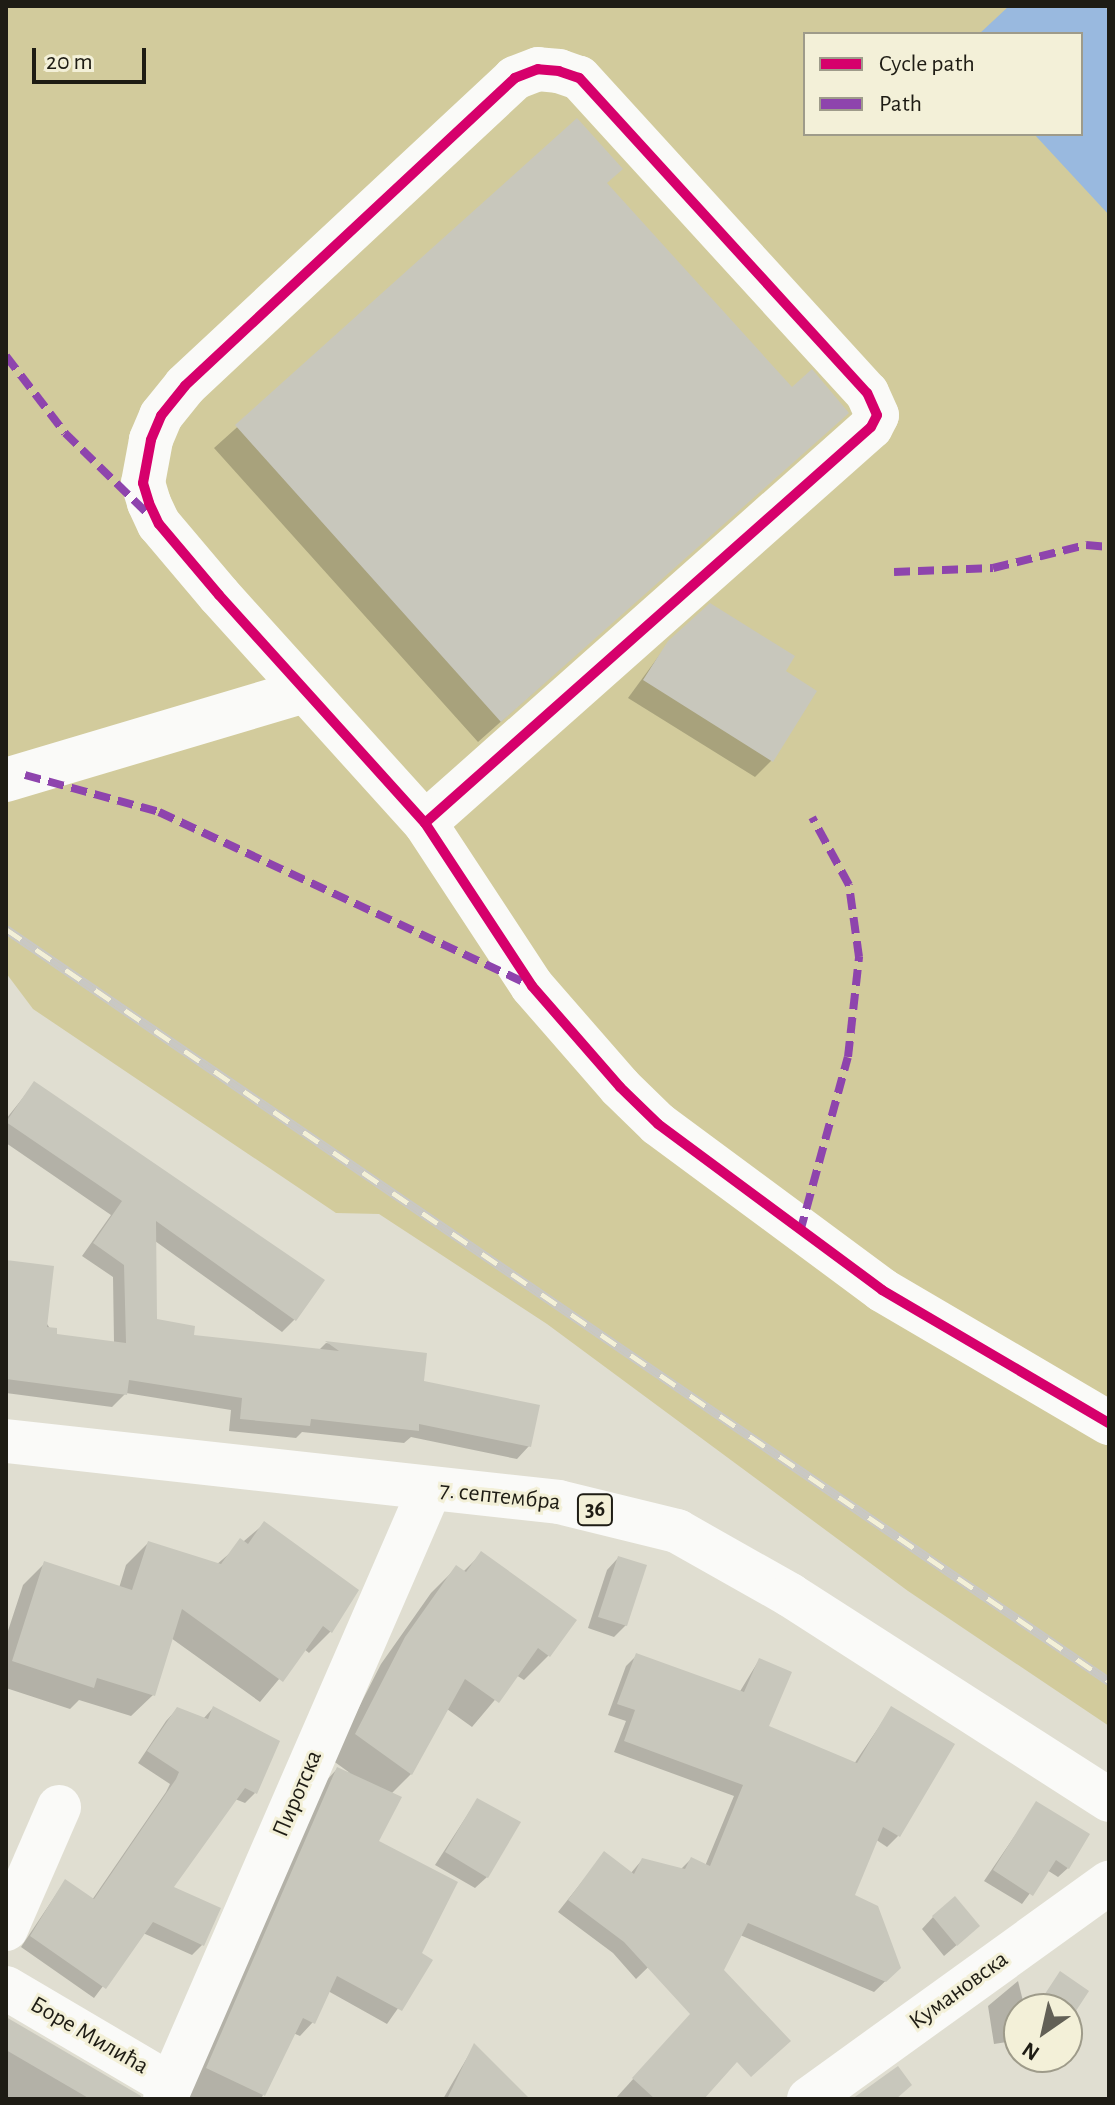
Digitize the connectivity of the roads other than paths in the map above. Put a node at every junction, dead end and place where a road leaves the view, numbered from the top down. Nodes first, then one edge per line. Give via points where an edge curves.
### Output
1 (305, 691) junction
2 (6, 780) edge
3 (425, 823) junction
4 (1109, 1423) edge
5 (6, 1441) edge
6 (430, 1489) junction
7 (1109, 1800) edge
8 (59, 1807) dead end
9 (1109, 1883) edge
10 (6, 1929) edge
11 (6, 1988) edge
12 (168, 2092) edge
13 (809, 2099) edge

1 - 2 street
1 - 3 street
1 - 3 street via 159,524 143,483 161,416 185,386 515,78 538,69 569,73 867,393 877,415 871,427
3 - 4 street via 532,986 658,1124 882,1290
5 - 6 street, 7. септембра / 36
6 - 7 street, 7. септембра / 36 via 559,1502 677,1531 790,1595
6 - 12 street, Пиротска
8 - 10 street
9 - 13 street, Кумановска
11 - 12 street, Боре Милића

